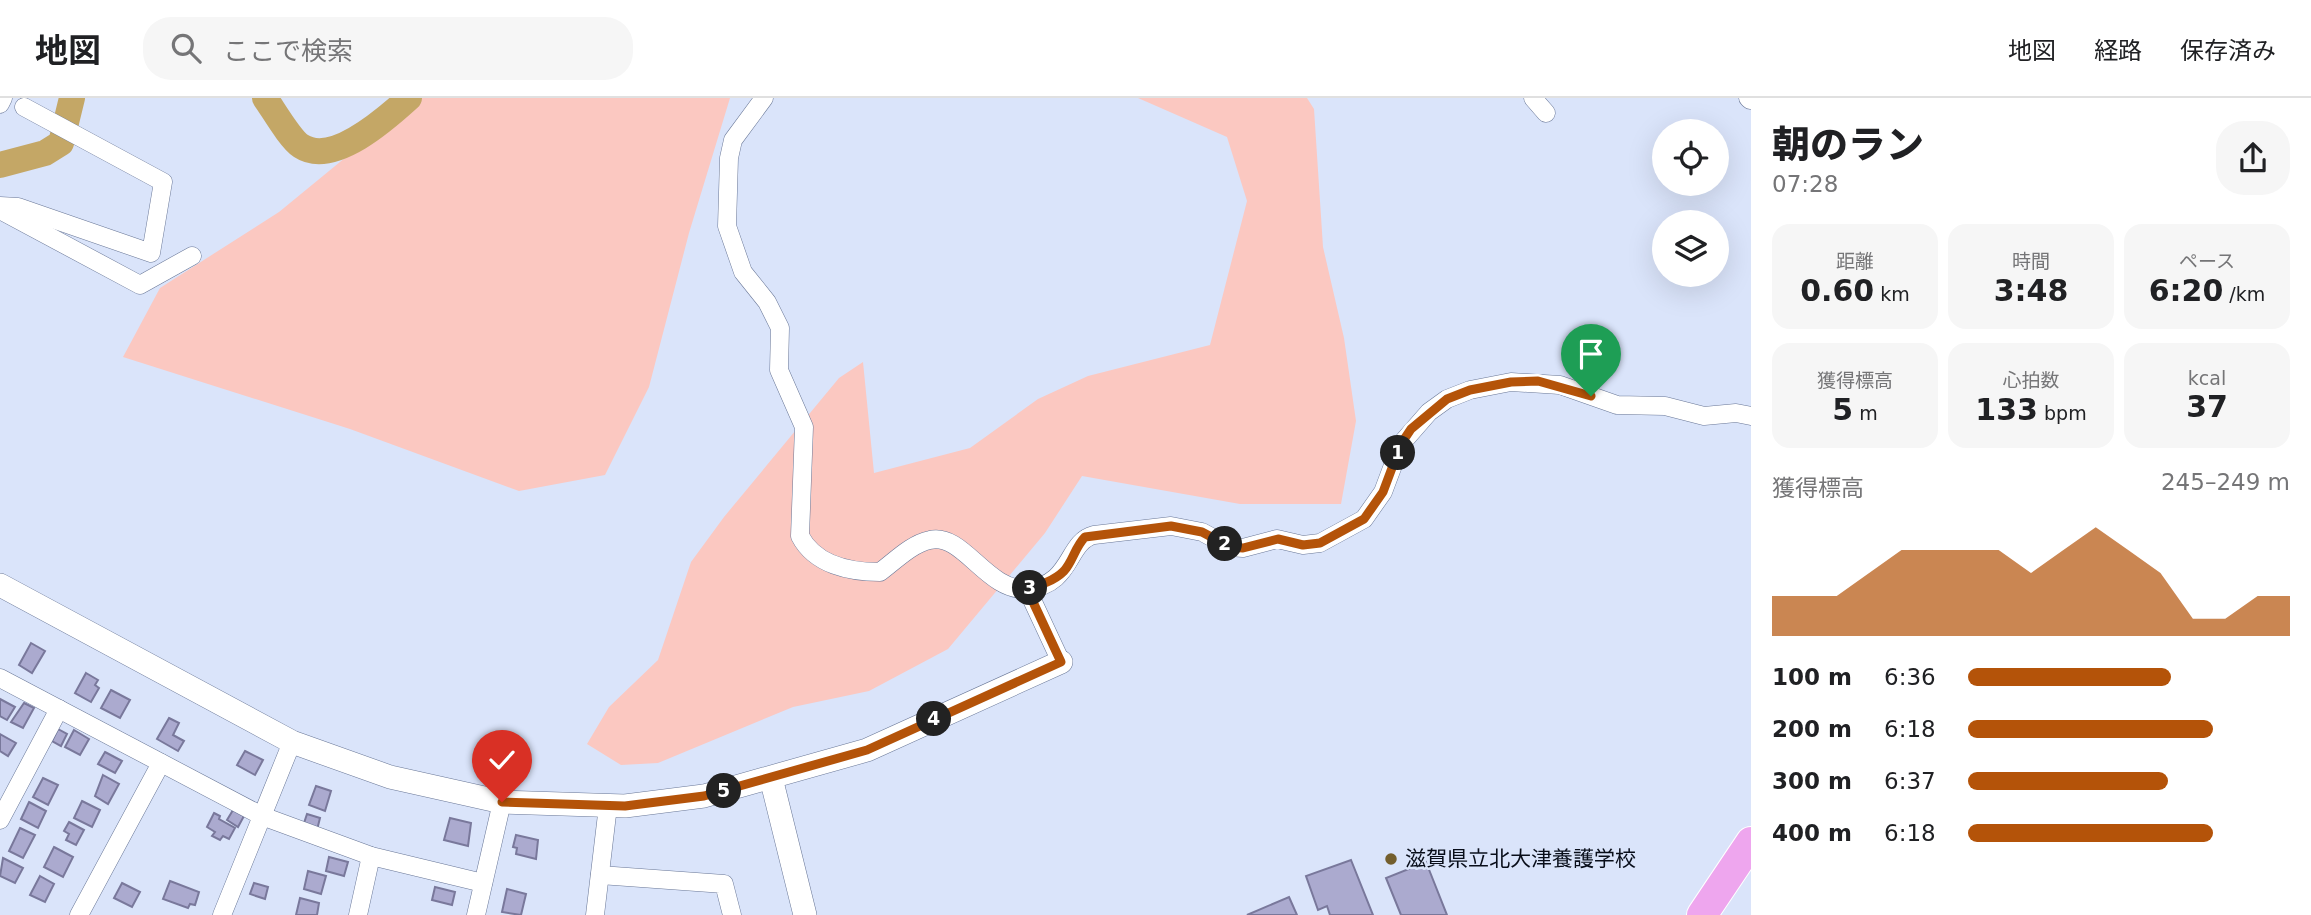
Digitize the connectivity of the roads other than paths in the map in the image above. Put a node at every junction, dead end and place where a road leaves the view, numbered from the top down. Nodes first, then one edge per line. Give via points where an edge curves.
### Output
1 (3, 98) edge
2 (764, 98) edge
3 (1533, 98) edge
4 (0, 104) edge
5 (24, 107) dead end
6 (1546, 113) dead end
7 (0, 208) edge
8 (192, 257) dead end
9 (1751, 416) edge
10 (0, 585) edge
11 (1027, 589) junction
12 (1061, 662) joint
13 (0, 678) edge
14 (59, 709) junction
15 (292, 743) junction
16 (161, 763) junction
17 (771, 778) junction
18 (502, 802) junction
19 (608, 806) junction
20 (262, 816) junction
21 (0, 820) edge
22 (1751, 842) edge
23 (371, 856) junction
24 (600, 875) junction
25 (483, 883) junction
26 (79, 915) edge
27 (222, 915) edge
28 (358, 915) edge
29 (475, 915) edge
30 (595, 915) edge
31 (732, 915) edge
32 (805, 915) edge
33 (1702, 915) edge

1 - 4 street
2 - 11 street via 733,139 727,226 743,272 780,328 779,370 804,427 800,537 815,556 862,572 880,572 931,539 949,542 993,580
3 - 6 street
5 - 7 street via 163,182 151,253 18,207
7 - 8 street via 140,285
9 - 11 street via 1704,416 1665,406 1617,405 1538,381 1470,390 1447,399 1411,429 1383,492 1364,519 1320,543 1303,545 1278,539 1230,547 1202,532 1171,526 1094,535 1078,544 1065,570
10 - 15 street
11 - 12 street
12 - 17 street via 867,750
13 - 14 street
14 - 16 street
14 - 21 street
15 - 18 street via 390,777
15 - 20 street
16 - 20 street
16 - 26 street
17 - 19 street via 704,796
17 - 32 street
18 - 19 street
18 - 25 street
19 - 24 street
20 - 23 street
20 - 27 street
22 - 33 highway
23 - 25 street
23 - 28 street
24 - 30 street
24 - 31 street via 724,884
25 - 29 street

